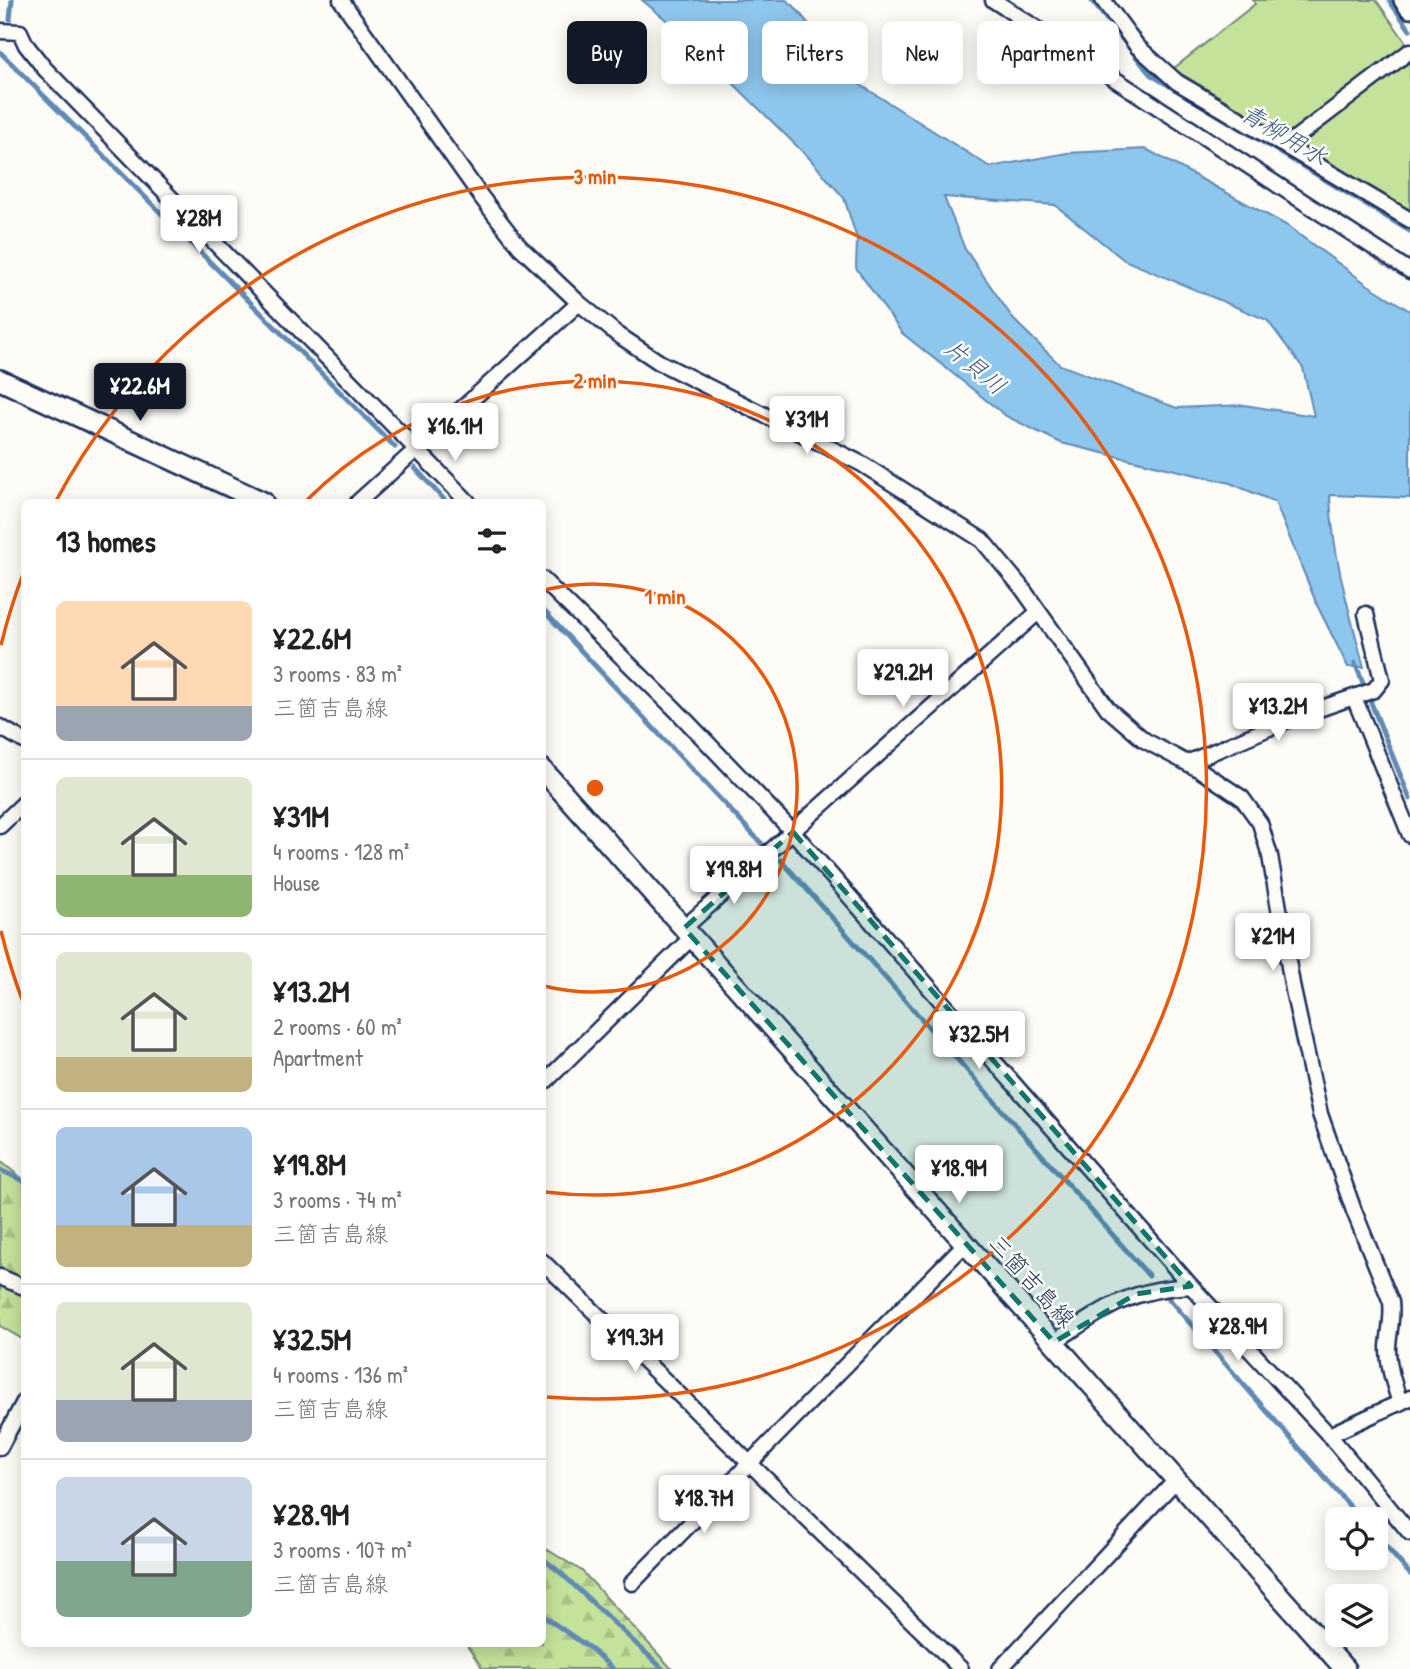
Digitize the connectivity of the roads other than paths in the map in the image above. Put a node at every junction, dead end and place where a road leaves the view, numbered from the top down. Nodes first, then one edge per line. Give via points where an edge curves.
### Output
1 (341, 0) edge
2 (993, 0) edge
3 (1102, 0) edge
4 (1404, 0) edge
5 (1410, 8) edge
6 (0, 31) edge
7 (1410, 51) edge
8 (1285, 146) junction
9 (1410, 220) edge
10 (1410, 271) edge
11 (579, 303) junction
12 (0, 380) edge
13 (416, 449) junction
14 (257, 499) edge
15 (361, 499) edge
16 (465, 499) edge
17 (546, 583) edge
18 (1037, 613) junction
19 (1366, 614) dead end
20 (1355, 696) junction
21 (0, 727) edge
22 (21, 739) edge
23 (1187, 763) junction
24 (546, 773) edge
25 (21, 806) edge
26 (0, 826) edge
27 (793, 832) junction
28 (1410, 835) edge
29 (688, 932) junction
30 (546, 1080) edge
31 (966, 1243) junction
32 (546, 1265) edge
33 (0, 1277) edge
34 (21, 1286) edge
35 (1191, 1286) junction
36 (1054, 1342) junction
37 (1405, 1400) edge
38 (21, 1408) edge
39 (1329, 1435) junction
40 (0, 1447) edge
41 (752, 1463) junction
42 (1176, 1480) junction
43 (1410, 1533) edge
44 (632, 1583) dead end
45 (961, 1669) edge
46 (1000, 1669) edge
47 (1345, 1669) edge

1 - 11 street via 520,247
2 - 10 street
3 - 8 street via 1137,46 1177,82
4 - 5 main road
6 - 13 street via 20,32 44,69
7 - 8 street
8 - 9 street
11 - 13 street
11 - 18 street via 659,362 862,464 982,540
12 - 14 main road
13 - 15 street
13 - 16 street
17 - 27 street
18 - 23 street via 1108,709 1143,740
18 - 27 street
19 - 20 street via 1382,680 1374,690
20 - 23 street
20 - 28 street
21 - 22 street
23 - 37 street via 1242,798 1260,823 1320,1114 1391,1302 1389,1366
24 - 29 main road, 三箇吉島線
25 - 26 street
27 - 29 street
27 - 35 street
29 - 30 street
29 - 31 main road, 三箇吉島線
31 - 36 main road, 三箇吉島線
31 - 41 street
32 - 41 street
33 - 34 street
35 - 36 street via 1136,1294
35 - 39 street
36 - 42 main road, 三箇吉島線
37 - 39 street
38 - 40 street
39 - 43 street
41 - 44 street
41 - 45 street
42 - 46 street
42 - 47 main road, 三箇吉島線

